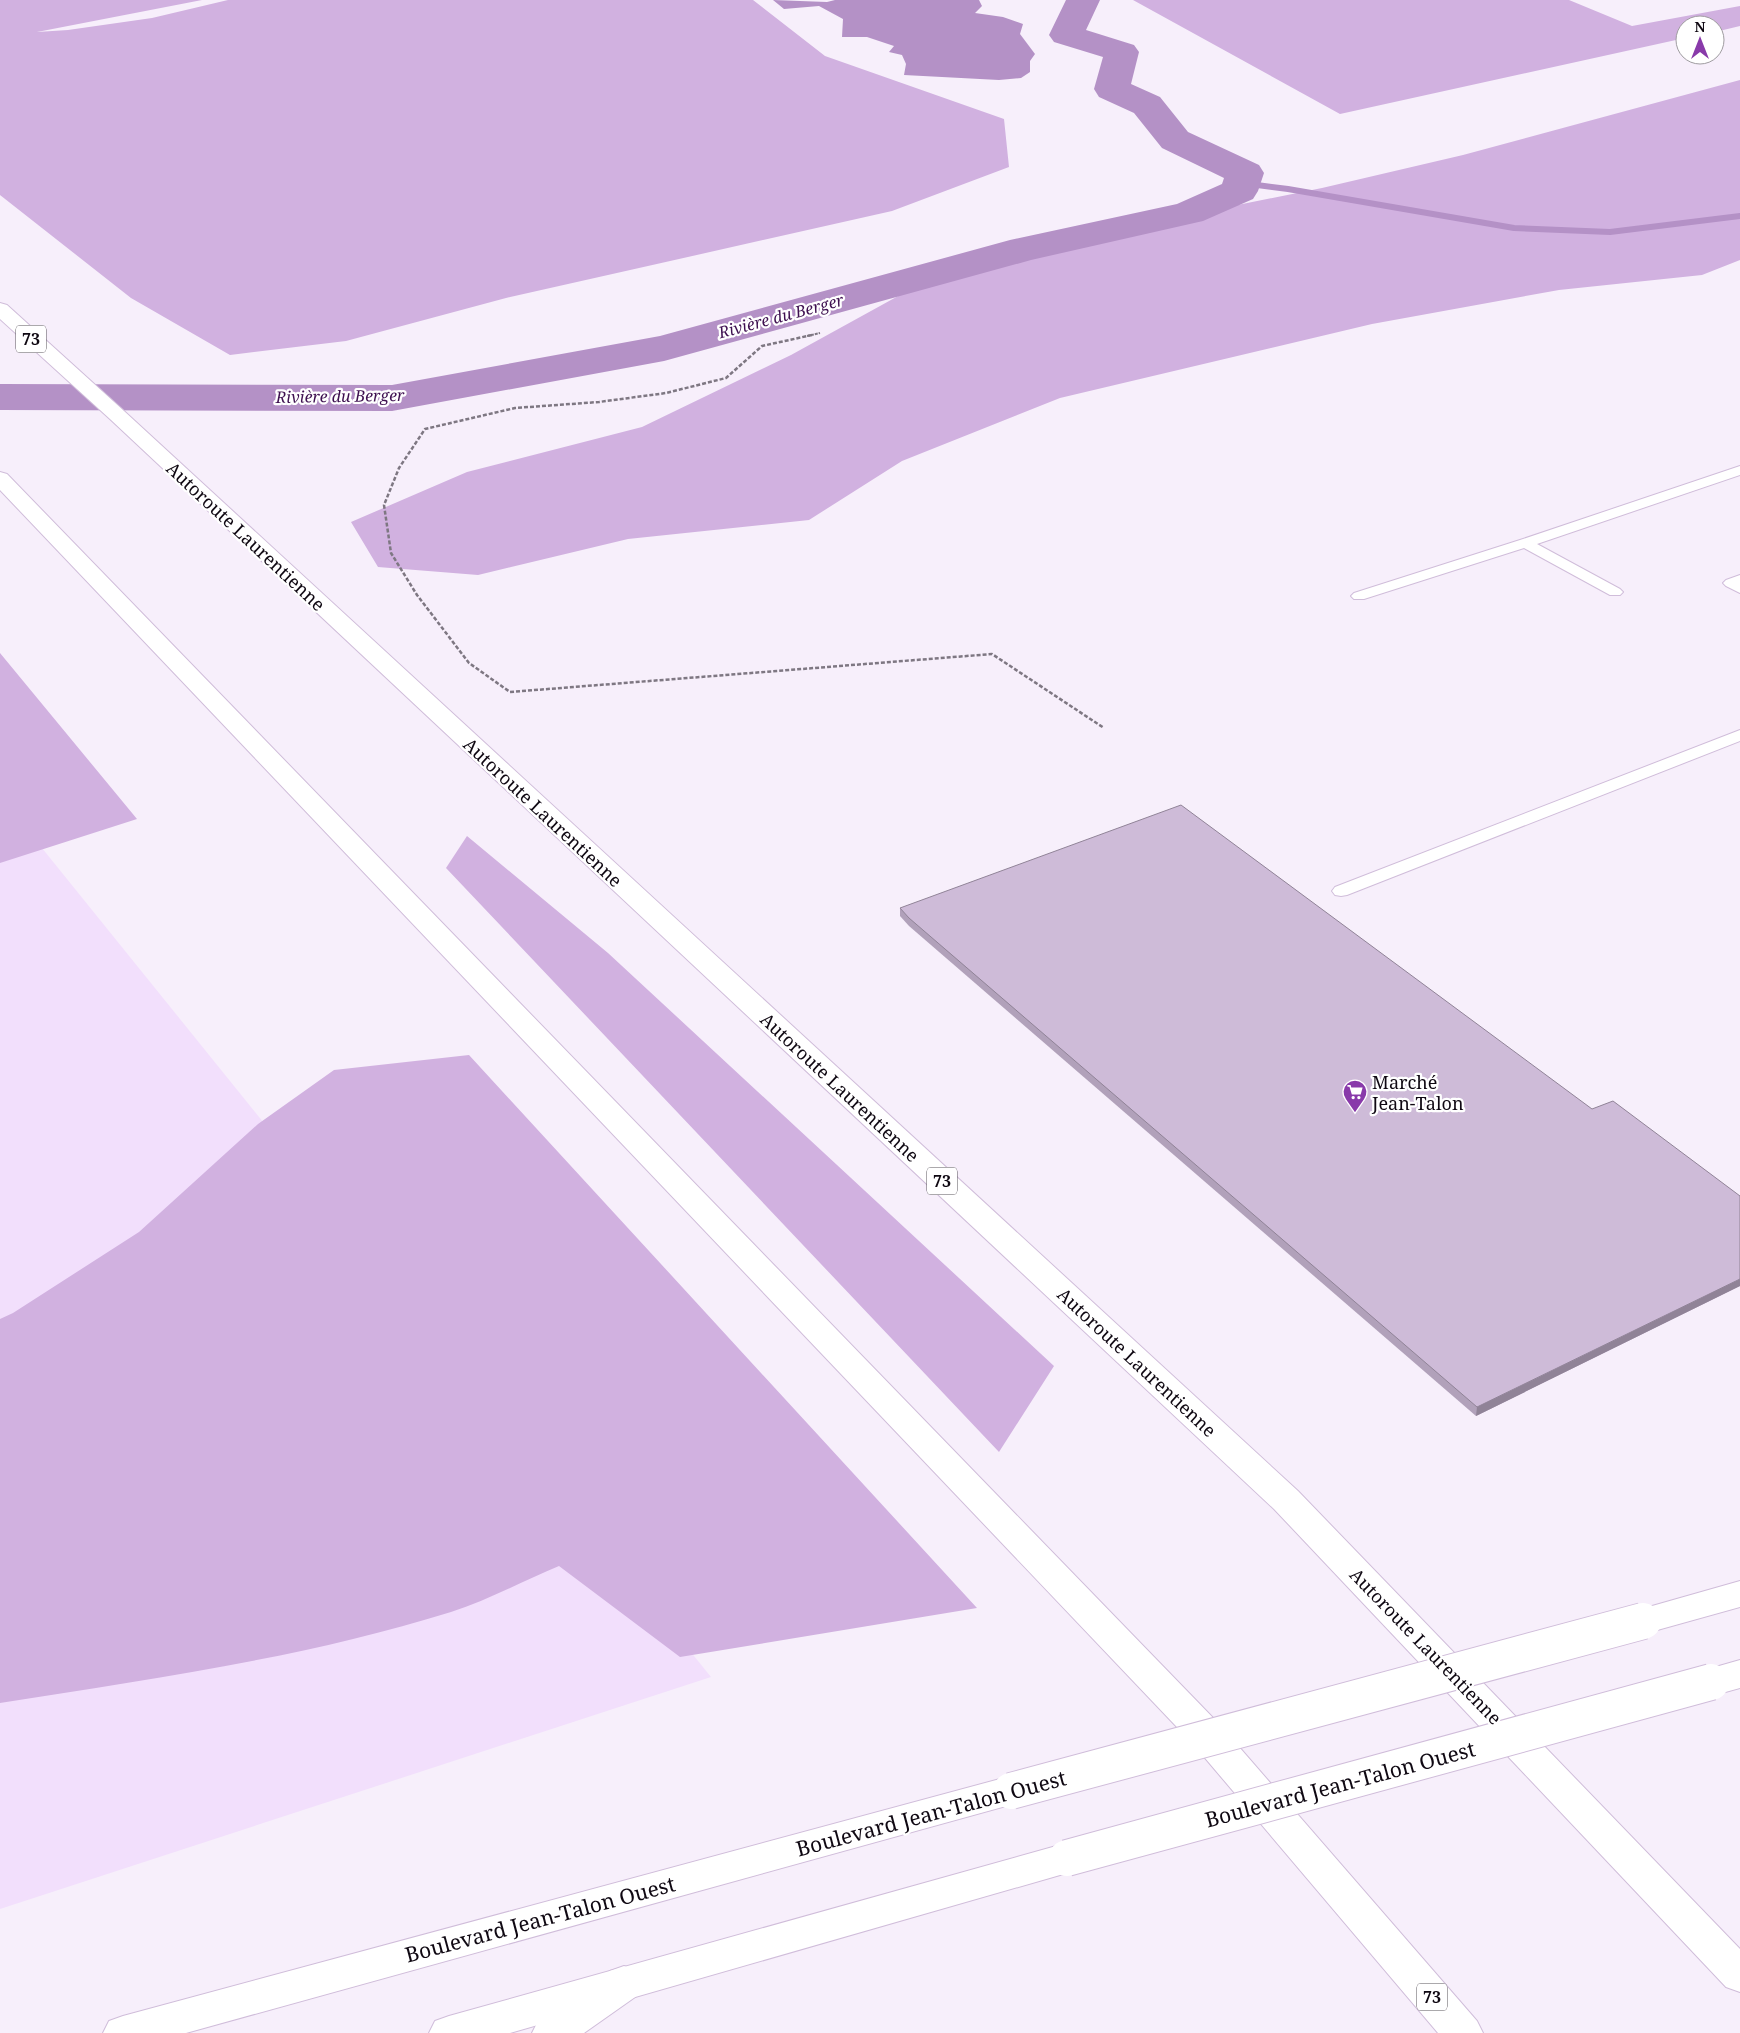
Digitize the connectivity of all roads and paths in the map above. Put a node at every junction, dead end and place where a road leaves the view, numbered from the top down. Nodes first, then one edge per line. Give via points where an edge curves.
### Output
1 (0, 310) edge
2 (820, 333) dead end
3 (1740, 470) edge
4 (0, 478) edge
5 (1525, 543) junction
6 (1740, 580) edge
7 (1740, 588) edge
8 (1615, 592) dead end
9 (1359, 596) dead end
10 (1104, 728) dead end
11 (1740, 735) edge
12 (1341, 891) dead end
13 (1740, 1594) edge
14 (1726, 1678) edge
15 (1656, 1887) junction
16 (1740, 1954) edge
17 (1401, 1961) junction
18 (1740, 1975) edge
19 (624, 1983) junction
20 (123, 2033) edge
21 (449, 2033) edge
22 (552, 2033) edge
23 (1444, 2033) edge
24 (1463, 2033) edge

1 - 15 main road, Autoroute Laurentienne / 73 via 1286,1500
2 - 10 path via 762,346 726,378 666,393 515,408 425,429 399,468 384,505 391,553 469,663 510,692 992,654
3 - 5 lane
4 - 17 main road, 73 via 1207,1736
5 - 8 lane
5 - 9 lane
6 - 7 lane via 1731,582
11 - 12 lane
13 - 20 main road, Boulevard Jean-Talon Ouest, bridge
14 - 19 main road, Boulevard Jean-Talon Ouest, bridge
15 - 16 main road
15 - 18 main road, Autoroute Laurentienne / 73
17 - 23 main road
17 - 24 main road, 73
19 - 21 main road, Boulevard Jean-Talon Ouest
19 - 22 main road

